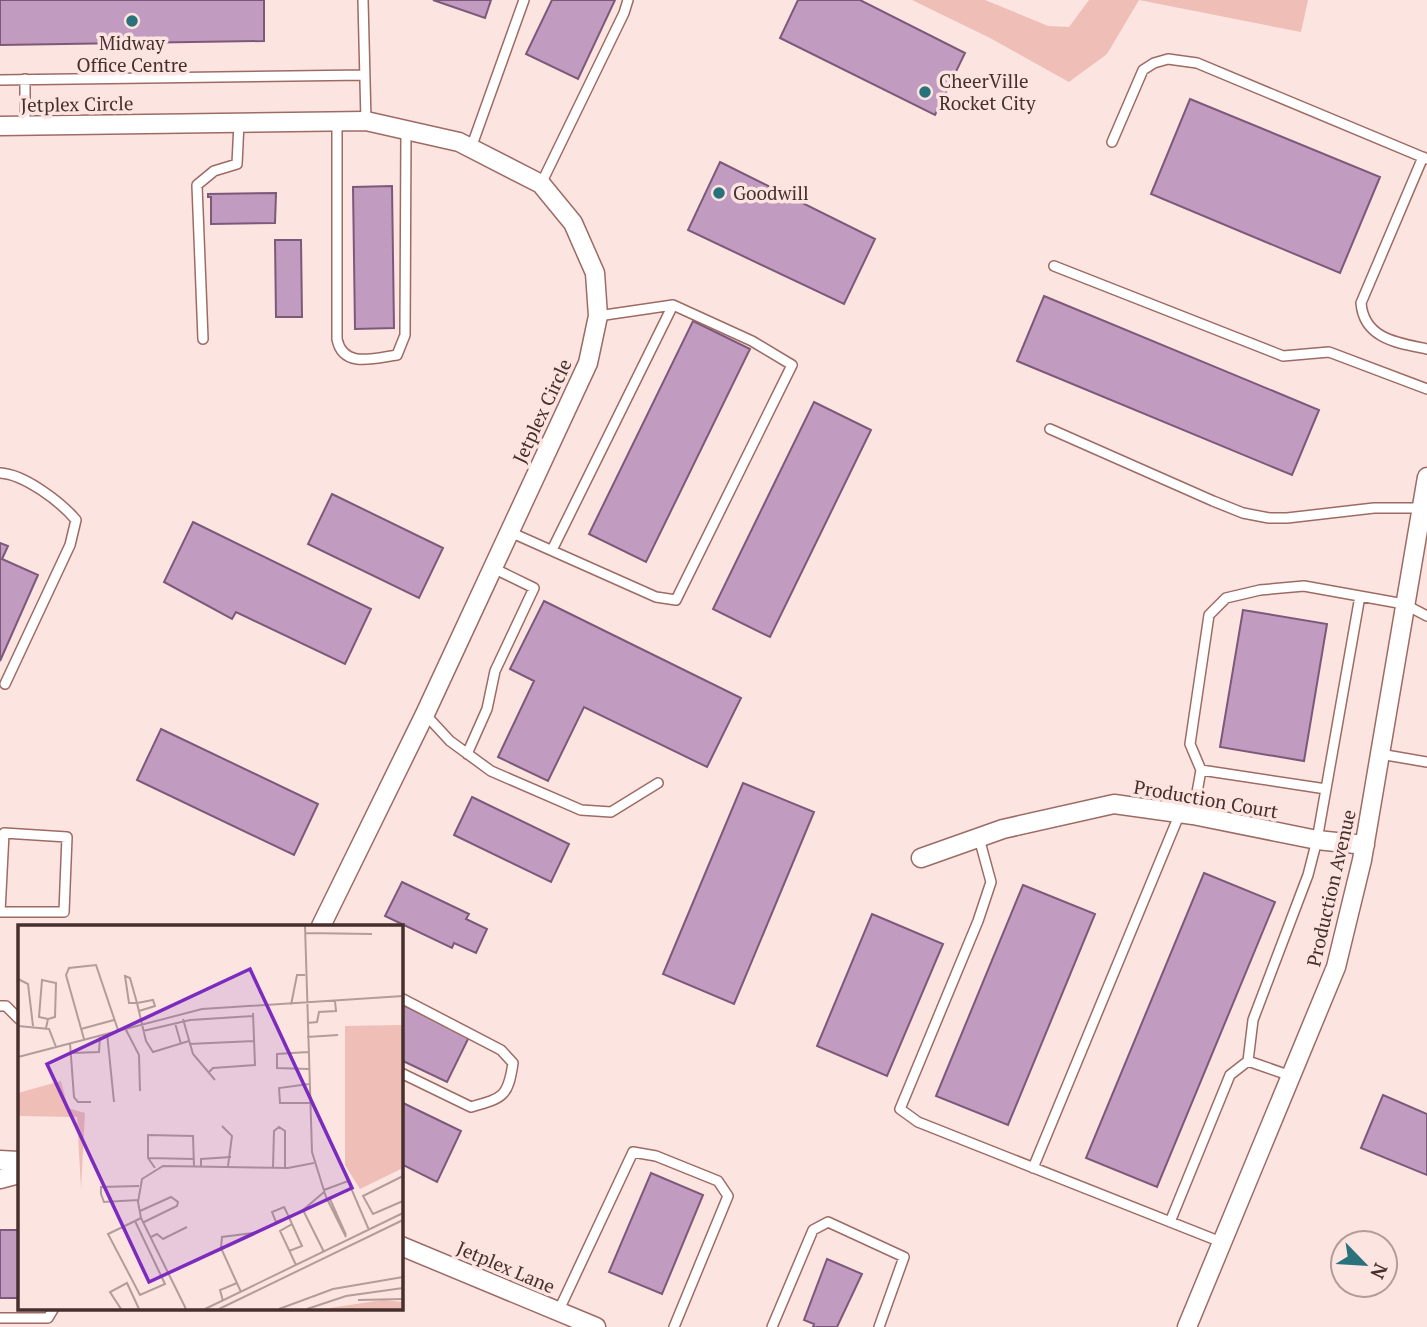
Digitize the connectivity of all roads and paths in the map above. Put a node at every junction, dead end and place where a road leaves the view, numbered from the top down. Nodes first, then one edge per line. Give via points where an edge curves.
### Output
1 (363, 0) edge
2 (524, 0) edge
3 (628, 0) edge
4 (365, 75) junction
5 (25, 79) junction
6 (0, 80) edge
7 (337, 121) junction
8 (366, 121) junction
9 (239, 123) junction
10 (0, 126) edge
11 (25, 126) junction
12 (406, 130) junction
13 (1112, 142) dead end
14 (471, 148) junction
15 (1425, 158) edge
16 (541, 184) junction
17 (1054, 265) dead end
18 (673, 306) junction
19 (598, 316) junction
20 (203, 339) dead end
21 (1427, 349) edge
22 (1427, 389) edge
23 (1050, 429) dead end
24 (0, 473) edge
25 (1427, 477) edge
26 (1421, 508) junction
27 (510, 532) junction
28 (552, 550) junction
29 (493, 568) junction
30 (1360, 596) junction
31 (1404, 604) junction
32 (1427, 616) edge
33 (5, 684) dead end
34 (425, 713) junction
35 (467, 754) junction
36 (1380, 754) junction
37 (1427, 762) edge
38 (1201, 770) junction
39 (658, 783) dead end
40 (1326, 789) junction
41 (1186, 814) junction
42 (979, 838) junction
43 (1317, 840) junction
44 (1365, 845) junction
45 (920, 858) dead end
46 (0, 912) edge
47 (321, 925) edge
48 (402, 999) edge
49 (0, 1006) edge
50 (18, 1017) edge
51 (1248, 1061) junction
52 (402, 1073) edge
53 (1291, 1076) junction
54 (0, 1160) edge
55 (18, 1161) edge
56 (1033, 1168) junction
57 (18, 1174) edge
58 (0, 1179) edge
59 (1170, 1222) junction
60 (1221, 1242) junction
61 (402, 1246) edge
62 (53, 1310) edge
63 (558, 1311) junction
64 (0, 1318) edge
65 (596, 1327) edge
66 (674, 1327) edge
67 (772, 1327) edge
68 (879, 1327) edge
69 (1186, 1327) edge

1 - 4 lane
2 - 14 lane
3 - 16 lane
4 - 5 lane
4 - 8 lane
5 - 6 lane
5 - 11 lane
7 - 8 street, Jetplex Circle
7 - 9 street, Jetplex Circle
7 - 12 lane via 337,339 340,350 360,360 397,355 405,335
8 - 12 street, Jetplex Circle
9 - 11 street, Jetplex Circle
9 - 20 lane via 237,164 214,171 197,185
10 - 11 street, Jetplex Circle
12 - 14 street, Jetplex Circle
13 - 15 lane via 1143,70 1154,63 1181,59
14 - 16 street, Jetplex Circle
15 - 21 lane via 1362,303 1365,320 1379,336
16 - 19 street, Jetplex Circle via 573,223 595,272
17 - 22 lane via 1283,356 1329,352
18 - 19 lane
18 - 28 lane
18 - 28 lane via 752,341 792,365 676,600 656,597
19 - 27 street, Jetplex Circle via 588,363
23 - 26 lane via 1243,513 1287,518
24 - 33 lane via 62,503 76,520 70,545
25 - 26 street, Production Avenue
26 - 31 street, Production Avenue
27 - 28 lane
27 - 29 street, Jetplex Circle
29 - 34 street, Jetplex Circle
29 - 35 lane via 534,588 495,671 487,709
30 - 31 lane
30 - 38 lane via 1304,586 1260,590 1226,598 1209,615 1190,744
30 - 40 lane
31 - 32 lane
31 - 36 street, Production Avenue
34 - 35 lane
34 - 47 street, Jetplex Circle
35 - 39 lane via 491,771 581,810 611,812
36 - 37 lane
36 - 44 street, Production Avenue
38 - 40 lane
38 - 41 lane
40 - 43 lane
41 - 42 street, Production Court via 1114,804
41 - 43 street, Production Court
41 - 56 lane
42 - 45 street, Production Court
42 - 56 lane via 991,882 900,1109 918,1122
43 - 44 street, Production Court
43 - 51 lane via 1253,1020
44 - 53 street, Production Avenue via 1336,967
46 - 46 lane via 64,912 67,837 4,833
48 - 52 lane via 501,1051 513,1063 509,1085 498,1099 471,1107
49 - 50 lane
51 - 53 lane
51 - 59 lane via 1230,1075
53 - 60 street, Production Avenue
54 - 55 street
56 - 59 lane
57 - 58 street
59 - 60 lane
60 - 69 street, Production Avenue
61 - 63 street, Jetplex Lane
62 - 64 lane via 48,1318
63 - 65 street, Jetplex Lane
63 - 66 lane via 633,1152 656,1156 718,1181 728,1196
67 - 68 lane via 813,1230 828,1223 904,1257

